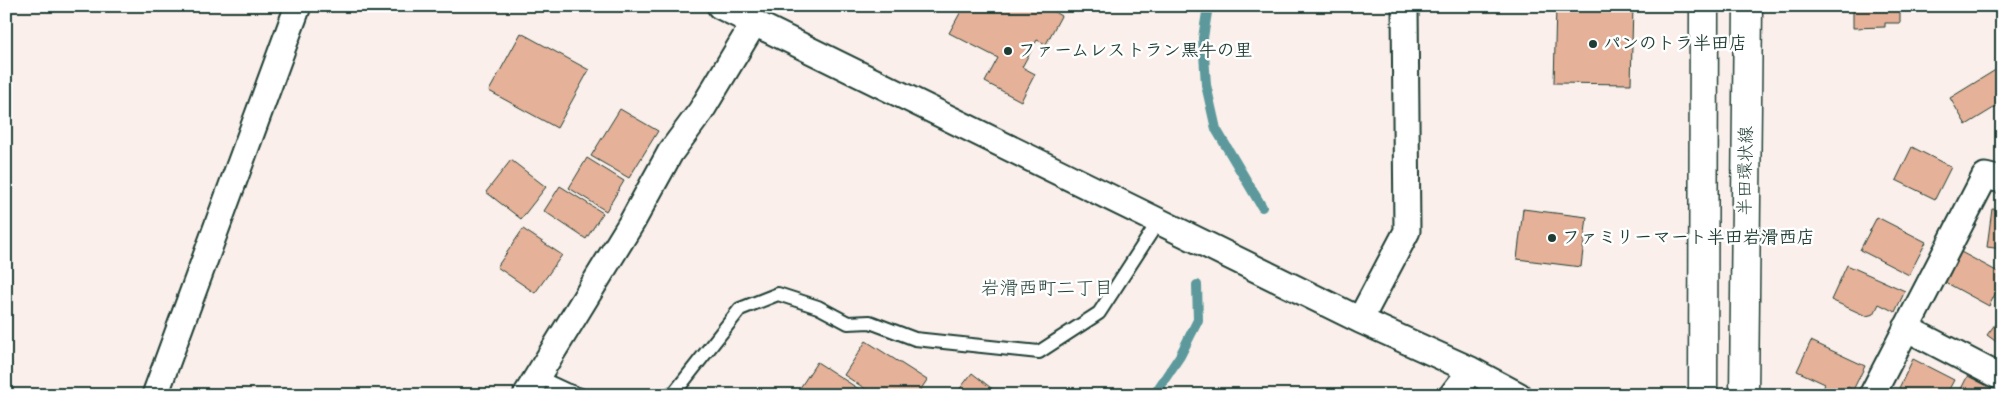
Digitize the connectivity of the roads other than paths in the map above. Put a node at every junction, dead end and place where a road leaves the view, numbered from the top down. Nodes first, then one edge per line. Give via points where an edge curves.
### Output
1 (298, 6) edge
2 (720, 6) edge
3 (1405, 6) edge
4 (1704, 6) edge
5 (1748, 6) edge
6 (754, 23) junction
7 (2002, 180) edge
8 (1158, 222) junction
9 (1360, 320) junction
10 (1906, 328) junction
11 (1471, 370) junction
12 (2002, 378) edge
13 (532, 386) edge
14 (1506, 392) edge
15 (155, 395) edge
16 (581, 395) edge
17 (668, 395) edge
18 (1452, 395) edge
19 (1703, 395) edge
20 (1744, 395) edge
21 (1872, 395) edge

1 - 15 street
2 - 6 street
3 - 9 street via 1407,231
4 - 19 main road
5 - 20 main road, 半田環状線
6 - 8 street
6 - 13 street via 701,111 670,153
7 - 10 street via 1985,176
8 - 9 street
8 - 17 lane via 1098,313 1039,352 914,339 870,322 848,323 818,307 778,294 740,308 675,392
9 - 11 street
10 - 12 street
10 - 21 street
11 - 14 street
11 - 18 street
13 - 16 lane

